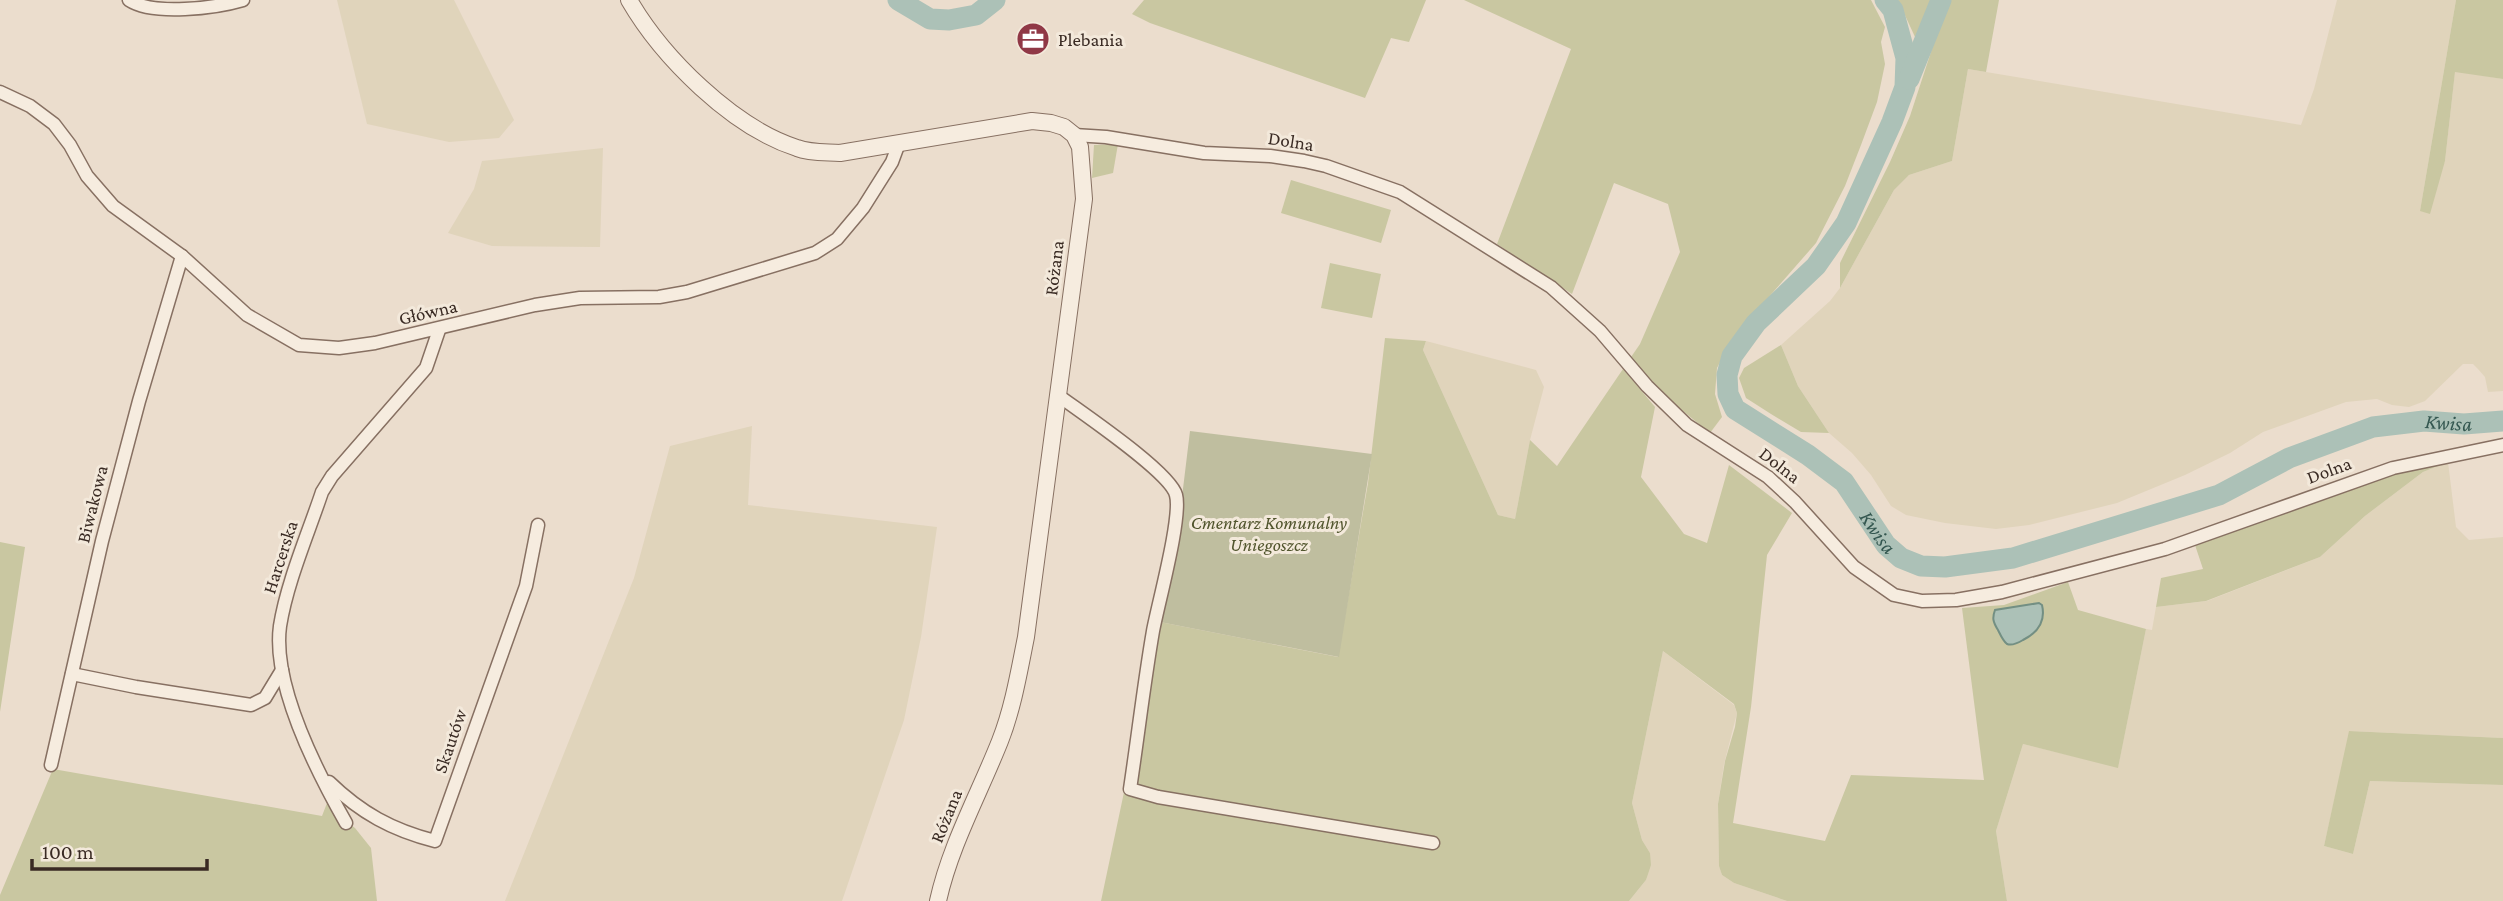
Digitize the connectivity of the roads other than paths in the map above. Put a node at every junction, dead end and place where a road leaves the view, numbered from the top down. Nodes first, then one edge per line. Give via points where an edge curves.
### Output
1 (129, 0) edge
2 (629, 0) edge
3 (238, 2) edge
4 (0, 92) edge
5 (1074, 135) junction
6 (899, 143) junction
7 (182, 256) junction
8 (439, 330) junction
9 (1059, 396) junction
10 (2503, 445) edge
11 (538, 525) dead end
12 (282, 670) junction
13 (72, 674) junction
14 (51, 765) dead end
15 (321, 775) junction
16 (346, 823) dead end
17 (1433, 843) dead end
18 (938, 901) edge

1 - 3 street via 150,8
2 - 6 street via 676,61 755,128 797,148 818,152
4 - 7 street, Główna via 54,124 87,176 113,206
5 - 6 street via 1064,127 1032,121
5 - 9 street, Różana via 1082,157 1084,200
5 - 10 street, Dolna via 1304,161 1399,192 1551,287 1600,331 1687,425 1768,477 1854,567 1894,595 1922,601 2002,593 2165,549 2393,468
6 - 8 street, Główna via 863,208 838,239 815,253 687,292 580,298
7 - 8 street, Główna via 247,315 299,345 339,348
7 - 13 street, Biwakowa via 102,541
8 - 12 street, Harcerska via 426,368 322,492 284,607 279,649
9 - 17 street via 1150,463 1176,495 1130,789
9 - 18 street, Różana via 1015,691
11 - 15 street, Skautów via 526,586 435,841 393,828 351,803
12 - 13 street via 269,695 251,705
12 - 15 street, Harcerska
13 - 14 street, Biwakowa
15 - 16 street, Harcerska

